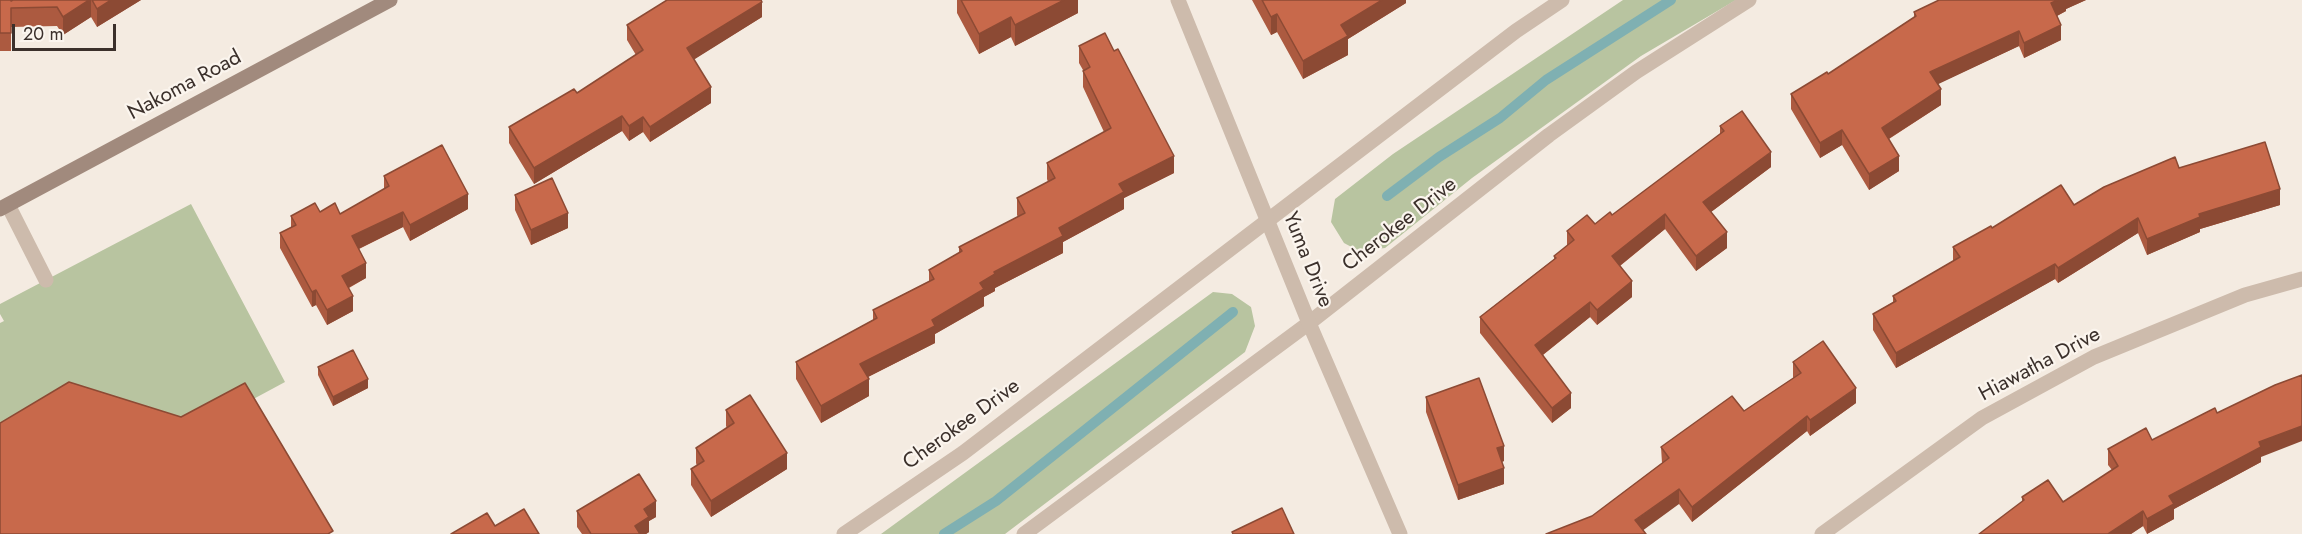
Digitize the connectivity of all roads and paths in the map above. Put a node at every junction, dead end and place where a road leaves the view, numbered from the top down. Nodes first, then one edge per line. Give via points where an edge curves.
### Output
1 (390, 0) edge
2 (1178, 0) edge
3 (1562, 0) edge
4 (1749, 0) edge
5 (4, 207) edge
6 (1269, 220) junction
7 (2302, 279) edge
8 (46, 280) dead end
9 (1309, 323) junction
10 (844, 534) edge
11 (1024, 534) edge
12 (1400, 534) edge
13 (1822, 534) edge

1 - 5 main road, Nakoma Road
2 - 6 street, Yuma Drive
3 - 6 street, Cherokee Drive
4 - 9 street, Cherokee Drive via 1636,72 1557,129
5 - 8 street
6 - 9 street, Yuma Drive
6 - 10 street, Cherokee Drive via 963,453
7 - 13 street, Hiawatha Drive via 2245,296 2094,357 1982,418
9 - 11 street, Cherokee Drive
9 - 12 street, Yuma Drive

